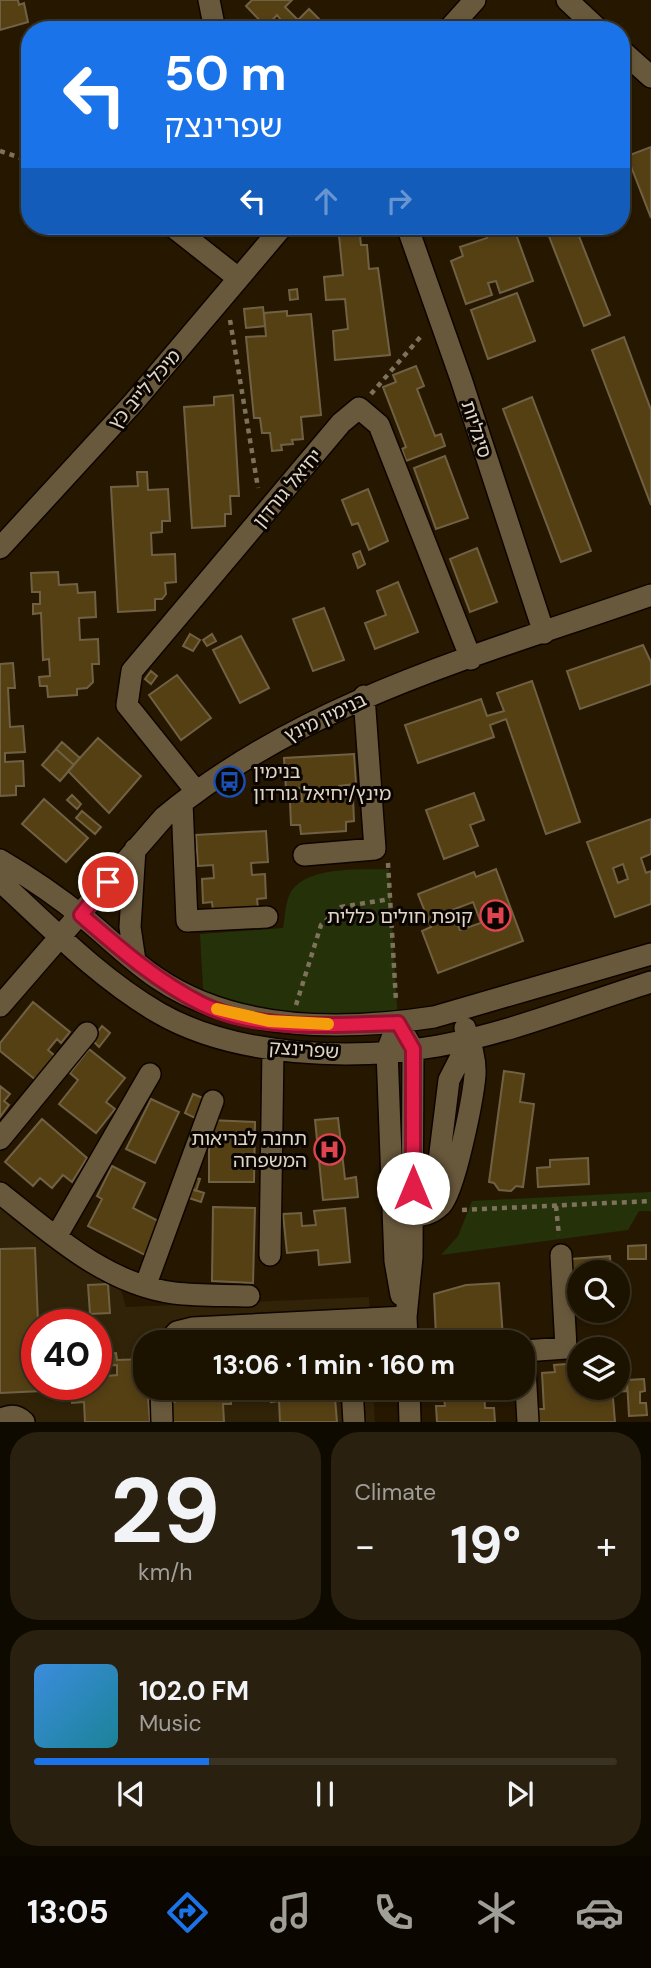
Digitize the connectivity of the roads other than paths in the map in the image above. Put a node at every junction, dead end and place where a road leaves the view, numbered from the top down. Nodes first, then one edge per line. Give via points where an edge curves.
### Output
1 (209, 0) edge
2 (475, 0) edge
3 (567, 0) edge
4 (213, 21) edge
5 (457, 21) edge
6 (589, 21) edge
7 (630, 58) edge
8 (651, 77) edge
9 (181, 235) edge
10 (275, 235) edge
11 (410, 235) edge
12 (232, 286) junction
13 (0, 548) edge
14 (651, 595) edge
15 (544, 633) junction
16 (471, 659) junction
17 (364, 696) junction
18 (189, 797) junction
19 (135, 849) junction
20 (304, 855) dead end
21 (0, 860) edge
22 (0, 881) edge
23 (81, 915) junction
24 (267, 918) dead end
25 (62, 937) junction
26 (651, 954) edge
27 (135, 961) junction
28 (651, 982) edge
29 (0, 1006) edge
30 (453, 1013) junction
31 (398, 1023) junction
32 (87, 1033) dead end
33 (470, 1039) junction
34 (273, 1049) junction
35 (413, 1049) junction
36 (387, 1051) junction
37 (150, 1074) dead end
38 (213, 1101) dead end
39 (0, 1139) edge
40 (0, 1193) edge
41 (417, 1214) junction
42 (56, 1237) junction
43 (270, 1255) dead end
44 (561, 1255) road end
45 (146, 1284) junction
46 (249, 1296) dead end
47 (406, 1317) junction
48 (349, 1320) junction
49 (185, 1330) edge
50 (349, 1330) edge
51 (407, 1330) edge
52 (161, 1400) edge
53 (353, 1400) edge
54 (409, 1400) edge
55 (0, 1420) edge
56 (24, 1422) edge
57 (162, 1422) edge
58 (354, 1422) edge
59 (410, 1422) edge
60 (528, 1422) edge

1 - 4 street
2 - 5 street
3 - 6 street
7 - 8 street
9 - 12 street
10 - 12 street, מיכל לייב כץ
11 - 15 street, סיגליות
12 - 13 street, מיכל לייב כץ via 134,402
14 - 15 street, בנימין מינץ
15 - 16 street, בנימין מינץ
16 - 17 street, בנימין מינץ
16 - 18 street, יחיאל גורדון via 379,425 359,408 341,423 132,671 127,705
17 - 18 street, בנימין מינץ via 262,748
17 - 20 street via 375,849
18 - 19 street, בנימין מינץ
18 - 24 street via 187,921
19 - 23 street, בנימין מינץ
19 - 27 street via 130,927
21 - 23 street, שפרינצק
22 - 25 street, שפרינצק
23 - 25 street, בנימין מינץ
23 - 27 street, שפרינצק
25 - 29 street, בנימין מינץ
25 - 34 street, שפרינצק via 161,1014 236,1042
26 - 30 street, שפרינצק
27 - 31 street, שפרינצק via 204,1005 239,1016 291,1022
28 - 33 street, שפרינצק
30 - 31 street, שפרינצק
30 - 33 street
31 - 35 street
31 - 36 street
32 - 39 street
33 - 35 street, שפרינצק
33 - 41 street via 475,1076 449,1193
34 - 36 street, שפרינצק
34 - 43 street
35 - 36 street, שפרינצק
35 - 41 street
36 - 41 street
37 - 42 street
38 - 45 street
40 - 42 street
41 - 47 street via 395,1261
42 - 45 street via 109,1272
44 - 60 street via 566,1348 524,1351
45 - 46 street via 172,1293
47 - 48 street
47 - 51 street
48 - 49 street
48 - 50 street
52 - 57 street
53 - 58 street
54 - 59 street
55 - 56 street via 18,1416

